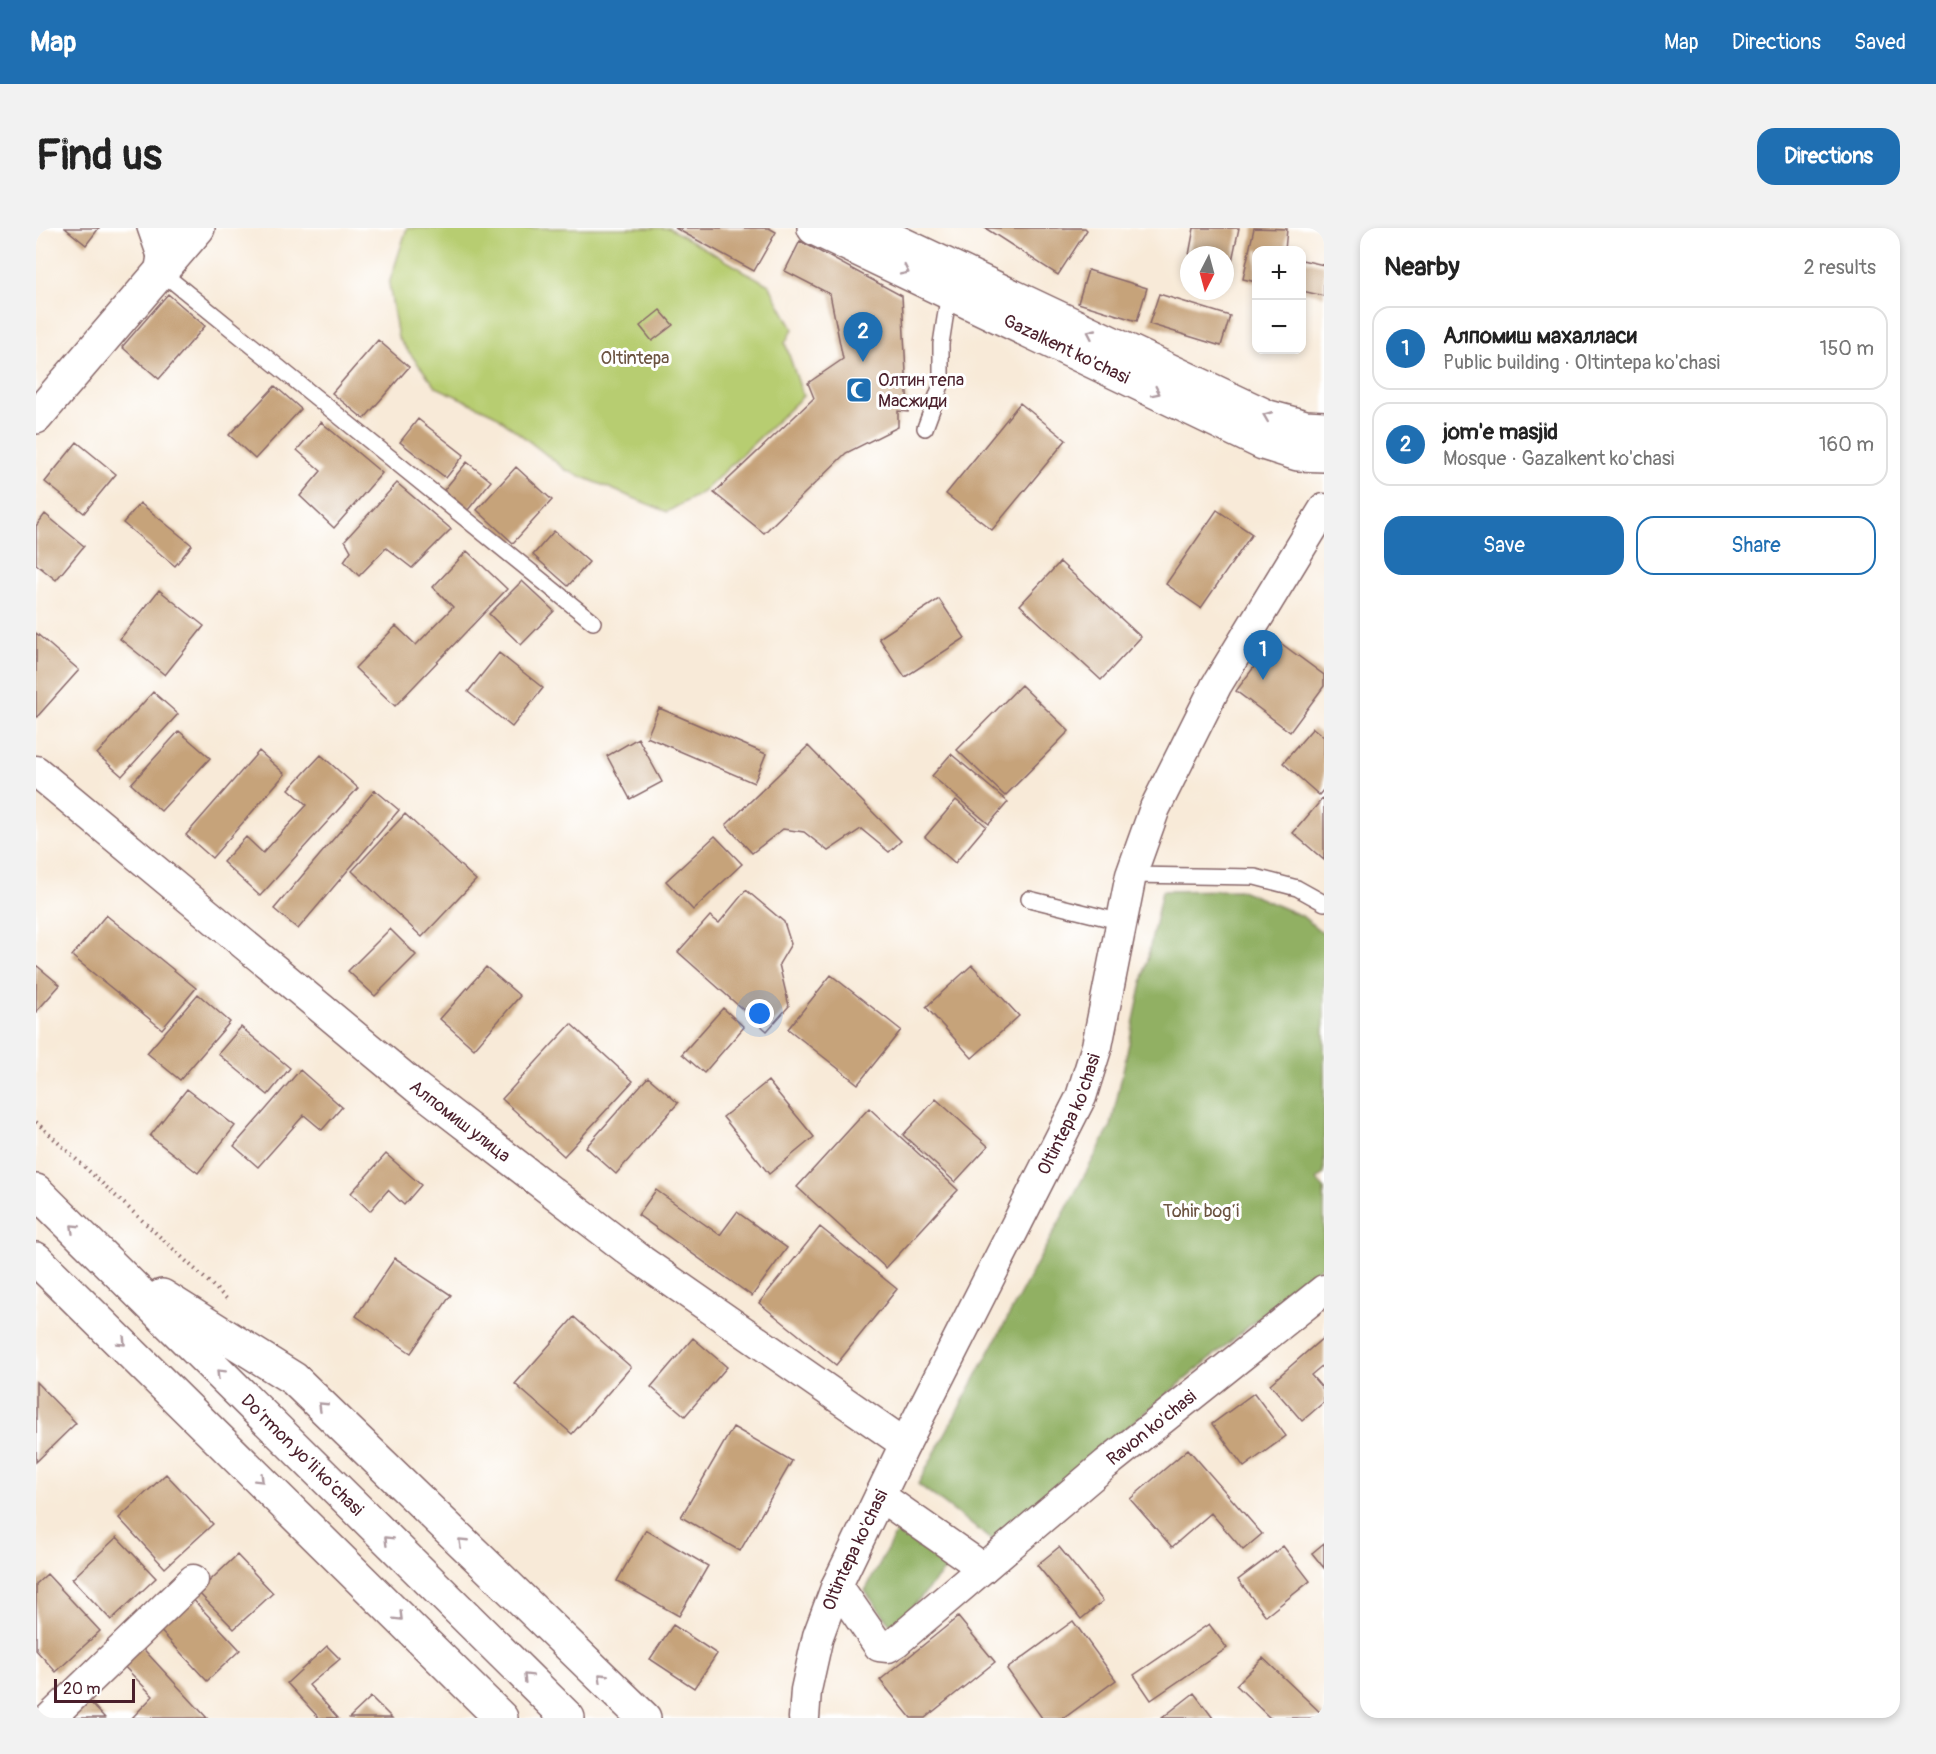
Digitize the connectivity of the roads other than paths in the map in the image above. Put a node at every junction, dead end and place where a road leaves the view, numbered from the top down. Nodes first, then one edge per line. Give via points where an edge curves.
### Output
1 (145, 228) edge
2 (167, 228) edge
3 (198, 228) edge
4 (814, 228) edge
5 (867, 234) edge
6 (160, 271) junction
7 (949, 292) junction
8 (36, 417) edge
9 (925, 428) dead end
10 (1324, 428) edge
11 (1324, 455) edge
12 (1324, 509) edge
13 (593, 622) dead end
14 (36, 771) edge
15 (1131, 875) junction
16 (1029, 899) dead end
17 (1324, 903) edge
18 (1106, 918) dead end
19 (36, 1191) edge
20 (36, 1259) edge
21 (111, 1264) junction
22 (1324, 1290) edge
23 (906, 1444) junction
24 (880, 1496) junction
25 (983, 1568) junction
26 (193, 1580) dead end
27 (837, 1585) junction
28 (50, 1718) edge
29 (501, 1718) edge
30 (568, 1718) edge
31 (644, 1718) edge
32 (804, 1718) edge

1 - 6 lane
2 - 6 street
3 - 6 main road
4 - 5 main road, Gazalkent ko'chasi
5 -> 7 main road, Gazalkent ko'chasi
10 -> 5 main road, Gazalkent ko'chasi via 1268,417
6 - 8 main road
6 - 13 lane
7 - 9 lane via 940,344 941,385
7 -> 11 main road, Gazalkent ko'chasi via 1263,443 1298,454
12 - 15 street, Oltintepa ko'chasi via 1216,686 1155,808
14 - 23 street, Алпомиш улица via 417,1088 642,1261
15 - 17 lane via 1255,877 1297,888
15 - 23 street, Oltintepa ko'chasi via 1097,1046 1081,1097
16 - 18 lane
21 -> 19 main road, Do‘rmon yo‘li ko‘chasi
20 -> 29 main road
30 -> 21 main road, Do‘rmon yo‘li ko‘chasi
31 -> 21 main road via 294,1379
22 - 25 street, Ravon ko'chasi
23 - 24 street, Oltintepa ko'chasi
24 - 25 street
24 - 27 street, Oltintepa ko'chasi
25 - 27 street, Ravon ko'chasi via 888,1647 879,1646
26 - 28 street
27 - 32 street, Oltintepa ko'chasi via 815,1645

